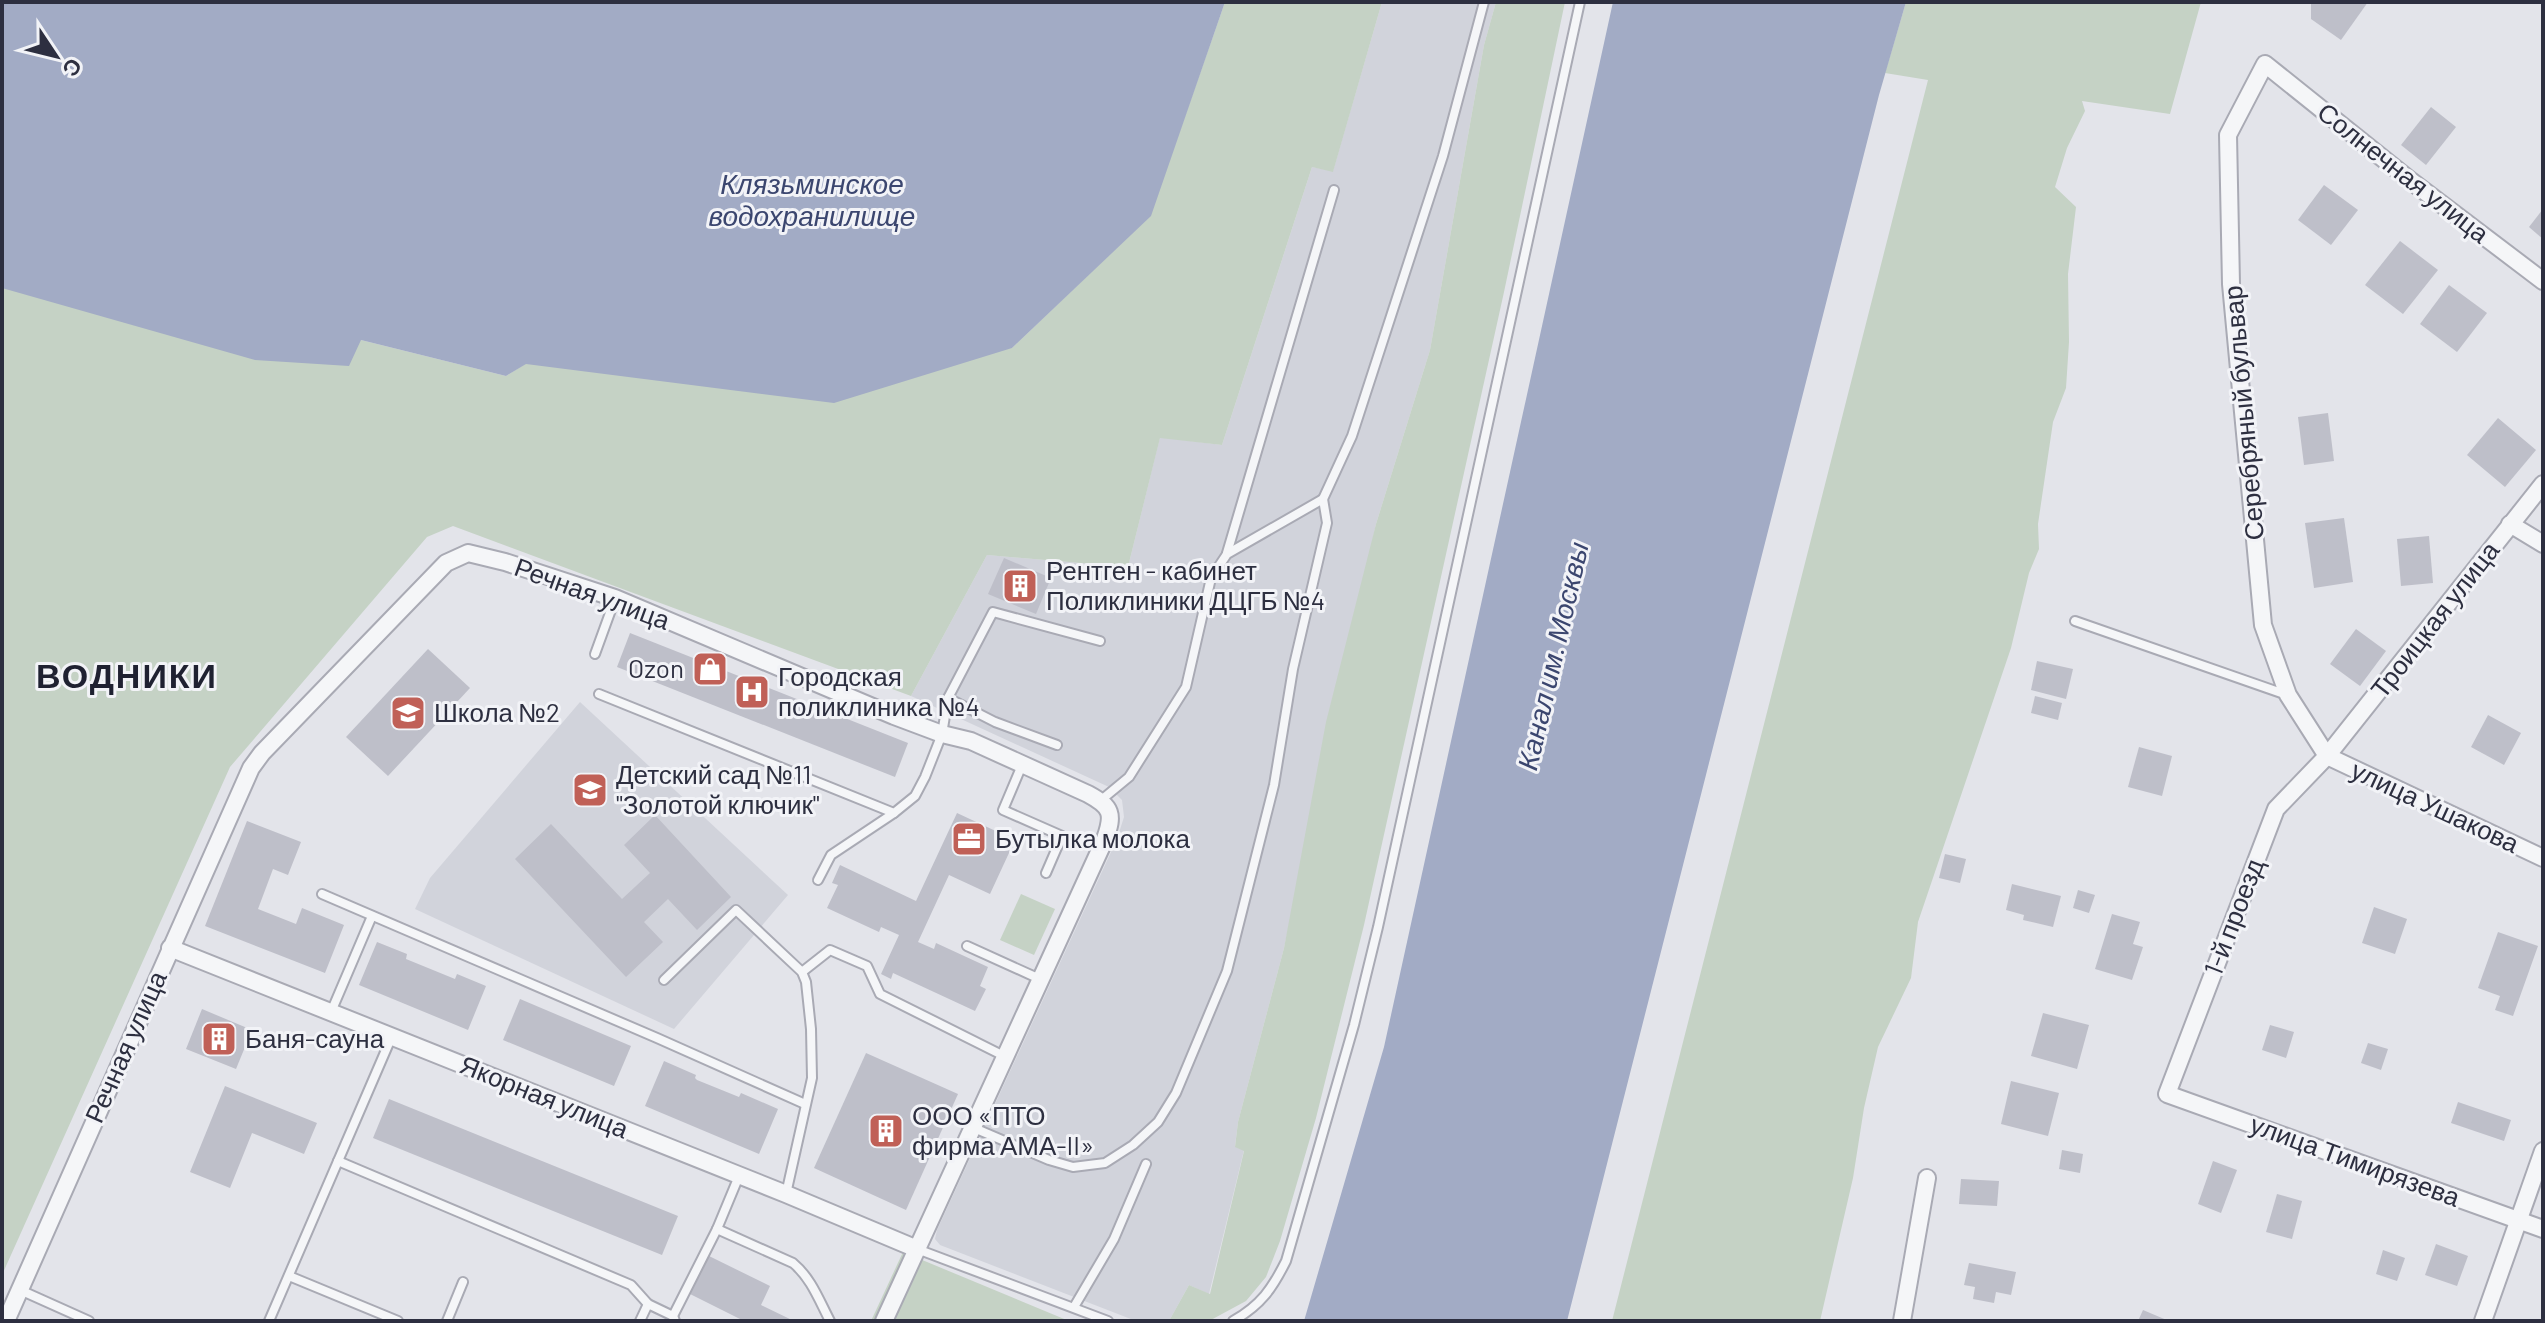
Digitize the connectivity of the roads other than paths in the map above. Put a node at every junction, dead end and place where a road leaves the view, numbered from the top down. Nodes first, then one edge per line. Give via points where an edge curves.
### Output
1 (1484, 2) edge
2 (1580, 2) edge
3 (2265, 64) joint
4 (1334, 190) dead end
5 (2543, 281) edge
6 (2543, 484) edge
7 (1323, 499) junction
8 (2510, 524) junction
9 (2543, 544) edge
10 (1227, 554) junction
11 (615, 598) junction
12 (2075, 621) dead end
13 (1100, 641) dead end
14 (595, 654) dead end
15 (599, 694) dead end
16 (2288, 695) junction
17 (948, 698) junction
18 (942, 734) junction
19 (1057, 745) dead end
20 (2327, 756) junction
21 (1022, 765) junction
22 (1100, 801) junction
23 (894, 813) junction
24 (2543, 858) edge
25 (1046, 873) dead end
26 (818, 880) dead end
27 (322, 894) dead end
28 (372, 916) junction
29 (967, 946) dead end
30 (170, 948) junction
31 (802, 972) junction
32 (664, 980) dead end
33 (1042, 980) junction
34 (331, 1012) junction
35 (392, 1036) junction
36 (1007, 1057) junction
37 (2167, 1094) joint
38 (805, 1104) junction
39 (974, 1128) junction
40 (2543, 1151) edge
41 (338, 1161) junction
42 (1146, 1164) dead end
43 (739, 1175) junction
44 (1927, 1178) dead end
45 (786, 1194) junction
46 (2517, 1219) junction
47 (717, 1229) junction
48 (2543, 1229) edge
49 (917, 1249) junction
50 (289, 1276) junction
51 (463, 1282) dead end
52 (20, 1290) junction
53 (648, 1304) junction
54 (1074, 1307) junction
55 (674, 1318) edge
56 (6, 1321) edge
57 (89, 1321) edge
58 (269, 1321) edge
59 (398, 1321) edge
60 (447, 1321) edge
61 (640, 1321) edge
62 (830, 1321) edge
63 (884, 1321) edge
64 (1108, 1321) edge
65 (1233, 1321) edge
66 (1902, 1321) edge
67 (2483, 1321) edge

1 - 7 lane via 1443,156 1352,436
2 - 65 lane via 1354,1025 1286,1261 1272,1288
3 - 5 street, Солнечная улица
3 - 16 street, Серебряный бульвар via 2228,135 2231,284 2263,625
4 - 10 lane
6 - 8 street, Троицкая улица
7 - 10 lane
7 - 39 lane via 1327,523 1270,801 1227,971 1176,1093 1158,1122 1105,1163 1073,1167
8 - 9 street
8 - 20 street, Троицкая улица
10 - 22 lane via 1211,578 1186,687 1129,777
11 - 14 lane
11 - 18 street, Речная улица
11 - 30 street, Речная улица via 468,553 446,563 251,768
12 - 16 lane
13 - 17 lane via 993,612
15 - 23 lane
16 - 20 street, Серебряный бульвар
17 - 18 lane
17 - 19 lane
18 - 21 street, Речная улица
18 - 23 lane via 915,796
20 - 24 street, улица Ушакова
20 - 37 street, 1-й проезд via 2276,809
21 - 22 street, Речная улица
21 - 25 lane via 1003,810 1062,836
22 - 33 street via 1111,822
23 - 26 lane via 831,855
27 - 28 lane
28 - 34 lane
28 - 38 lane
29 - 33 lane
30 - 34 street, Якорная улица
30 - 52 street, Речная улица
31 - 32 lane via 736,910
31 - 36 lane via 830,950 867,966 880,994
31 - 38 lane via 812,1078
33 - 36 street
34 - 35 street, Якорная улица
35 - 41 lane
35 - 43 street, Якорная улица
36 - 39 street
37 - 46 street, улица Тимирязева
38 - 45 lane
39 - 49 street
40 - 46 street
41 - 50 lane
41 - 53 lane via 631,1285
42 - 54 lane via 1114,1239
43 - 45 street, Якорная улица
43 - 47 lane
44 - 66 street
45 - 49 street, Якорная улица
46 - 48 street, улица Тимирязева
46 - 67 street
47 - 55 lane
47 - 62 lane via 793,1263 809,1279
49 - 54 lane
49 - 63 street
50 - 58 lane
50 - 59 lane
51 - 60 lane
52 - 56 street, Речная улица
52 - 57 lane
53 - 55 lane
53 - 61 lane
54 - 64 lane

